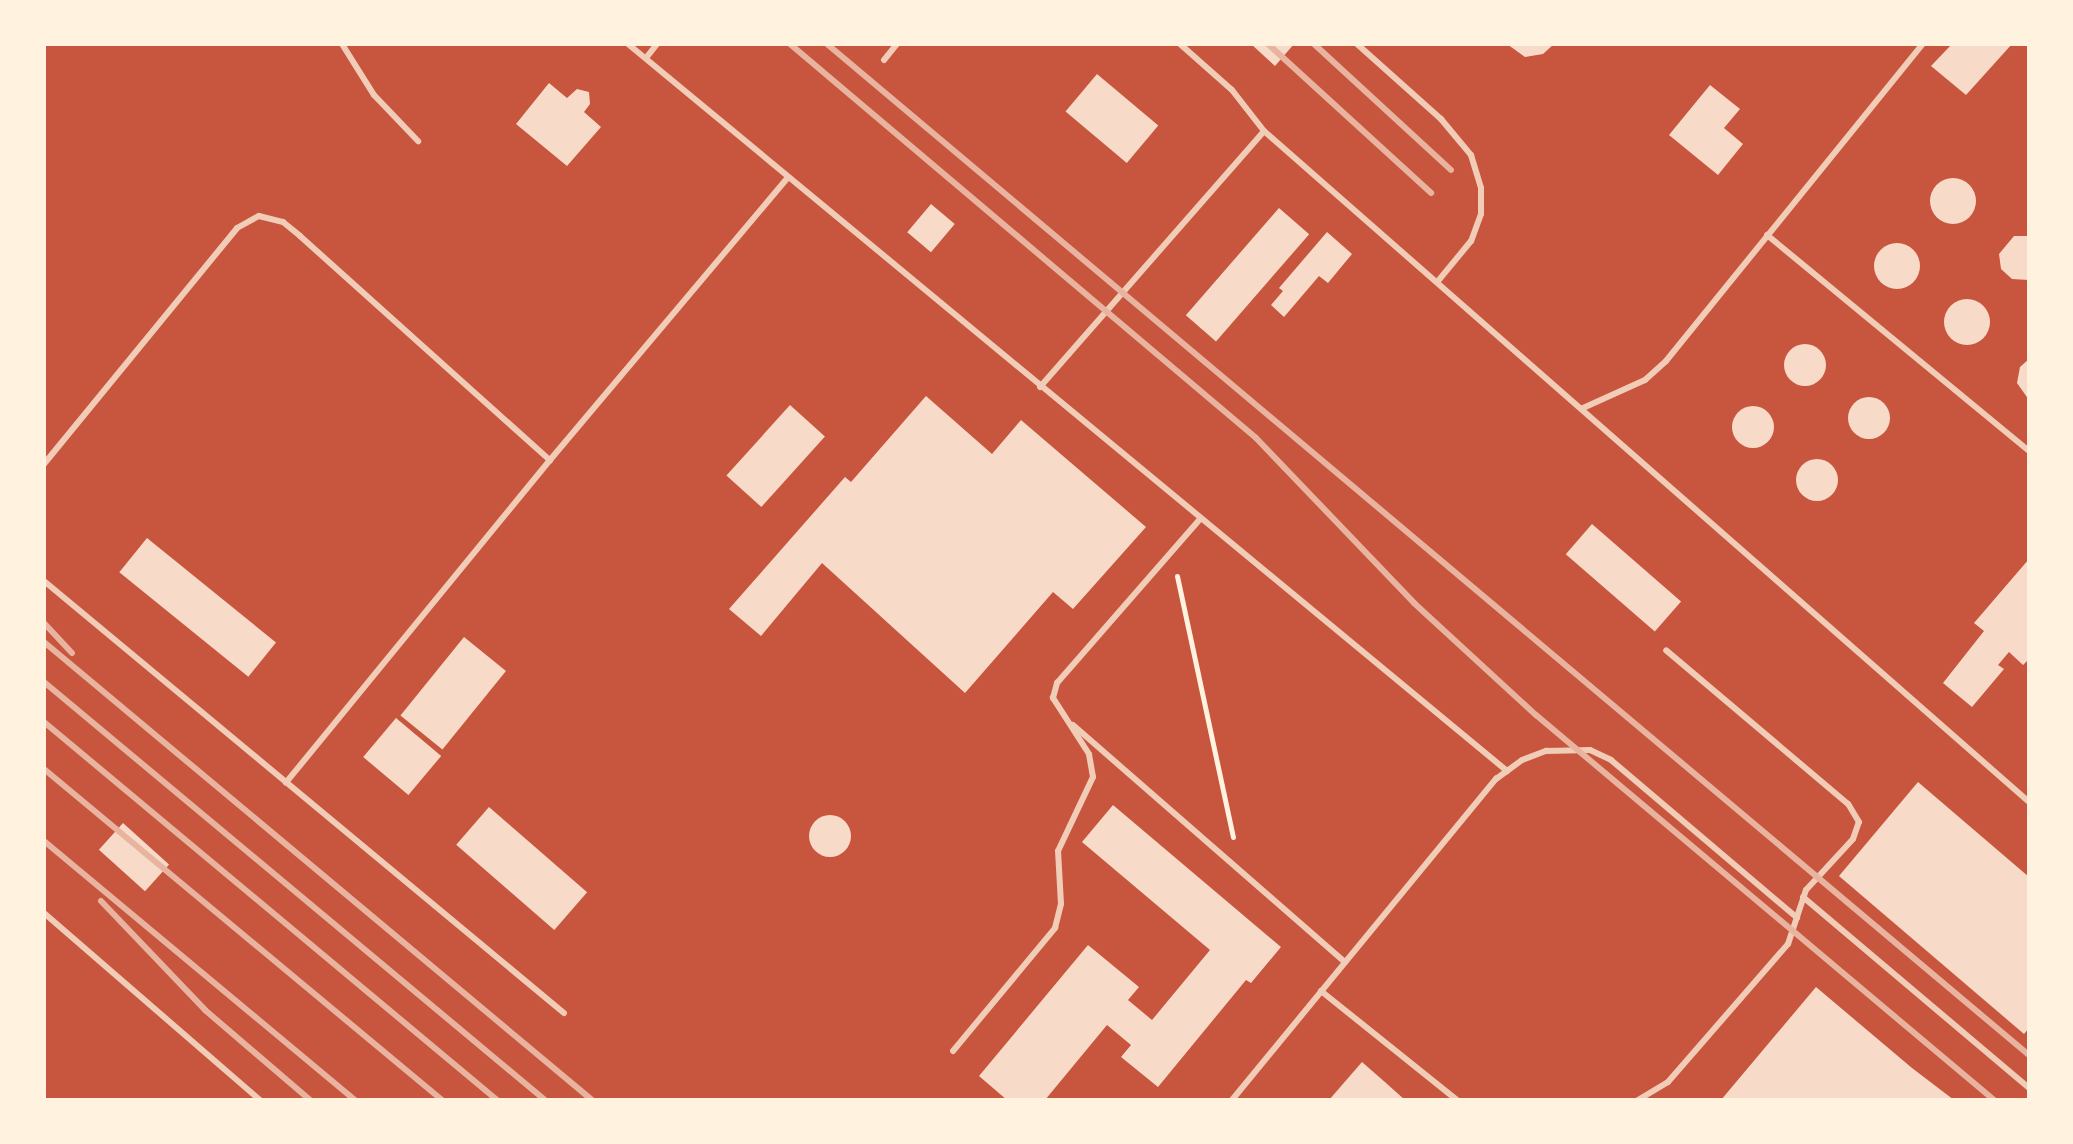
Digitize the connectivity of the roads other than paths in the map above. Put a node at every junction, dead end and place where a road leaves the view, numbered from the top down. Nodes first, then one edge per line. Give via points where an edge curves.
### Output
1 (342, 44) edge
2 (628, 44) edge
3 (657, 44) edge
4 (897, 44) edge
5 (1180, 44) edge
6 (1357, 44) edge
7 (1923, 44) edge
8 (646, 58) junction
9 (884, 60) dead end
10 (1264, 131) junction
11 (418, 141) dead end
12 (788, 177) junction
13 (1767, 235) junction
14 (1438, 281) junction
15 (1040, 387) junction
16 (1583, 408) junction
17 (2029, 451) edge
18 (550, 460) junction
19 (44, 464) edge
20 (1200, 519) junction
21 (44, 581) edge
22 (1666, 650) dead end
23 (1061, 714) junction
24 (1507, 771) junction
25 (286, 783) junction
26 (2029, 802) edge
27 (1803, 897) junction
28 (44, 913) edge
29 (1797, 918) junction
30 (1345, 962) junction
31 (1321, 991) junction
32 (564, 1013) dead end
33 (953, 1051) dead end
34 (2029, 1088) edge
35 (260, 1100) edge
36 (1232, 1100) edge
37 (1457, 1100) edge
38 (1638, 1100) edge

1 - 11 lane via 374,95
2 - 8 lane
3 - 8 lane
4 - 9 lane
5 - 10 lane via 1232,90
6 - 14 lane via 1441,119 1471,155 1481,188 1481,214 1471,241
7 - 13 lane
8 - 12 lane
10 - 14 lane
10 - 15 lane
12 - 15 lane
12 - 18 lane
13 - 16 lane via 1666,361 1645,380
13 - 17 lane
14 - 16 lane
15 - 20 lane
16 - 26 lane
18 - 19 lane via 300,236 283,222 259,216 237,228
18 - 25 lane
20 - 23 lane via 1057,683 1053,698
20 - 24 lane
21 - 25 lane
22 - 27 lane via 1855,812 1859,822 1853,839
23 - 30 lane
23 - 33 lane via 1089,754 1093,777 1058,851 1061,904 1055,928
24 - 29 lane via 1554,750 1590,750 1611,760
24 - 30 lane
25 - 32 lane
27 - 29 lane
27 - 34 lane
28 - 35 lane
29 - 38 lane via 1788,944 1668,1082
30 - 31 lane
31 - 36 lane
31 - 37 lane

